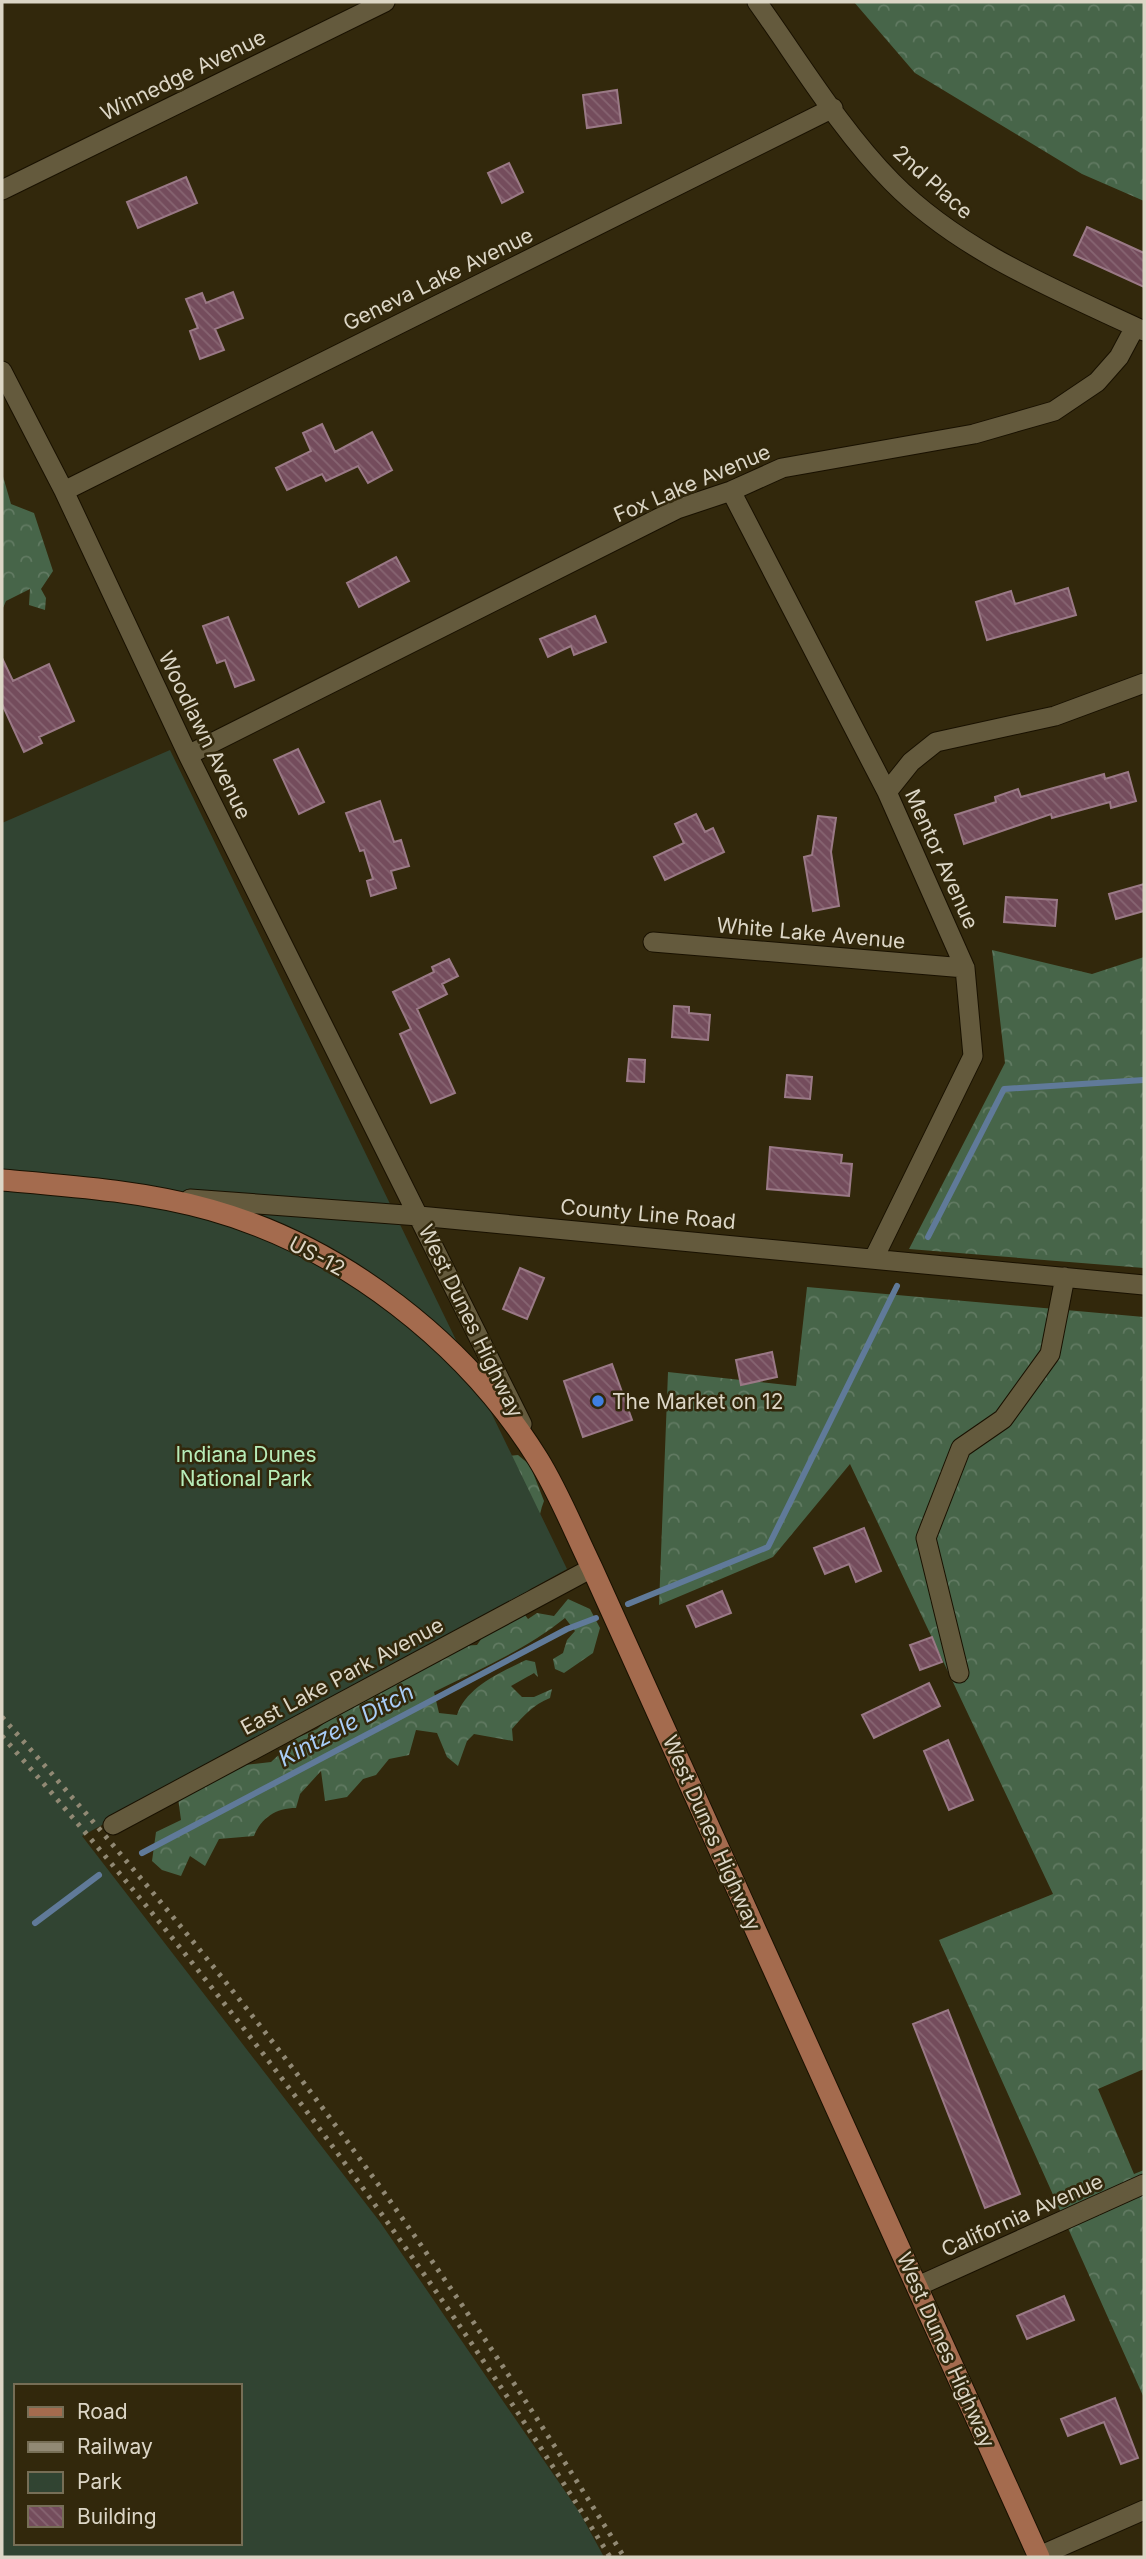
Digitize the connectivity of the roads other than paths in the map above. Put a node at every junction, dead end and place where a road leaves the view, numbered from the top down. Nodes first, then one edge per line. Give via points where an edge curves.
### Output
1 (385, 2) edge
2 (758, 2) edge
3 (833, 108) junction
4 (2, 190) edge
5 (1140, 329) edge
6 (2, 371) edge
7 (64, 491) junction
8 (730, 491) junction
9 (1144, 683) edge
10 (188, 755) junction
11 (887, 792) junction
12 (653, 942) dead end
13 (965, 968) junction
14 (368, 1118) joint
15 (2, 1180) edge
16 (147, 1196) junction
17 (419, 1216) junction
18 (874, 1258) junction
19 (1065, 1277) junction
20 (1144, 1285) edge
21 (550, 1479) junction
22 (592, 1568) junction
23 (959, 1673) dead end
24 (113, 1825) dead end
25 (1144, 2184) edge
26 (918, 2286) junction
27 (1144, 2510) edge
28 (1038, 2557) edge

1 - 4 street, Winnedge Avenue
2 - 3 street, 2nd Place
3 - 5 street, 2nd Place via 892,182 951,232 1065,295
3 - 7 street, Geneva Lake Avenue
5 - 8 street, Fox Lake Avenue via 1097,382 1054,411 974,434 782,468
6 - 7 street, Woodlawn Avenue
7 - 10 street, Woodlawn Avenue
8 - 10 street, Fox Lake Avenue via 677,509
8 - 11 street, Mentor Avenue
9 - 11 street via 1055,716 936,742 911,762
10 - 14 street, Woodlawn Avenue
11 - 13 street, Mentor Avenue
12 - 13 street, White Lake Avenue
13 - 18 street, Mentor Avenue via 973,1056
14 - 17 street, West Dunes Highway
15 - 16 main road, US-12
16 - 17 street, County Line Road
16 - 21 main road, US-12 via 212,1210 249,1224 366,1283 471,1372
17 - 18 street, County Line Road
17 - 21 street, West Dunes Highway
18 - 19 street, County Line Road
19 - 20 street, County Line Road
19 - 23 street via 1050,1354 1003,1419 961,1448 926,1538
21 - 22 main road, West Dunes Highway
22 - 24 street, East Lake Park Avenue
22 - 26 main road, West Dunes Highway
25 - 26 street, California Avenue
26 - 28 main road, West Dunes Highway
27 - 28 street

